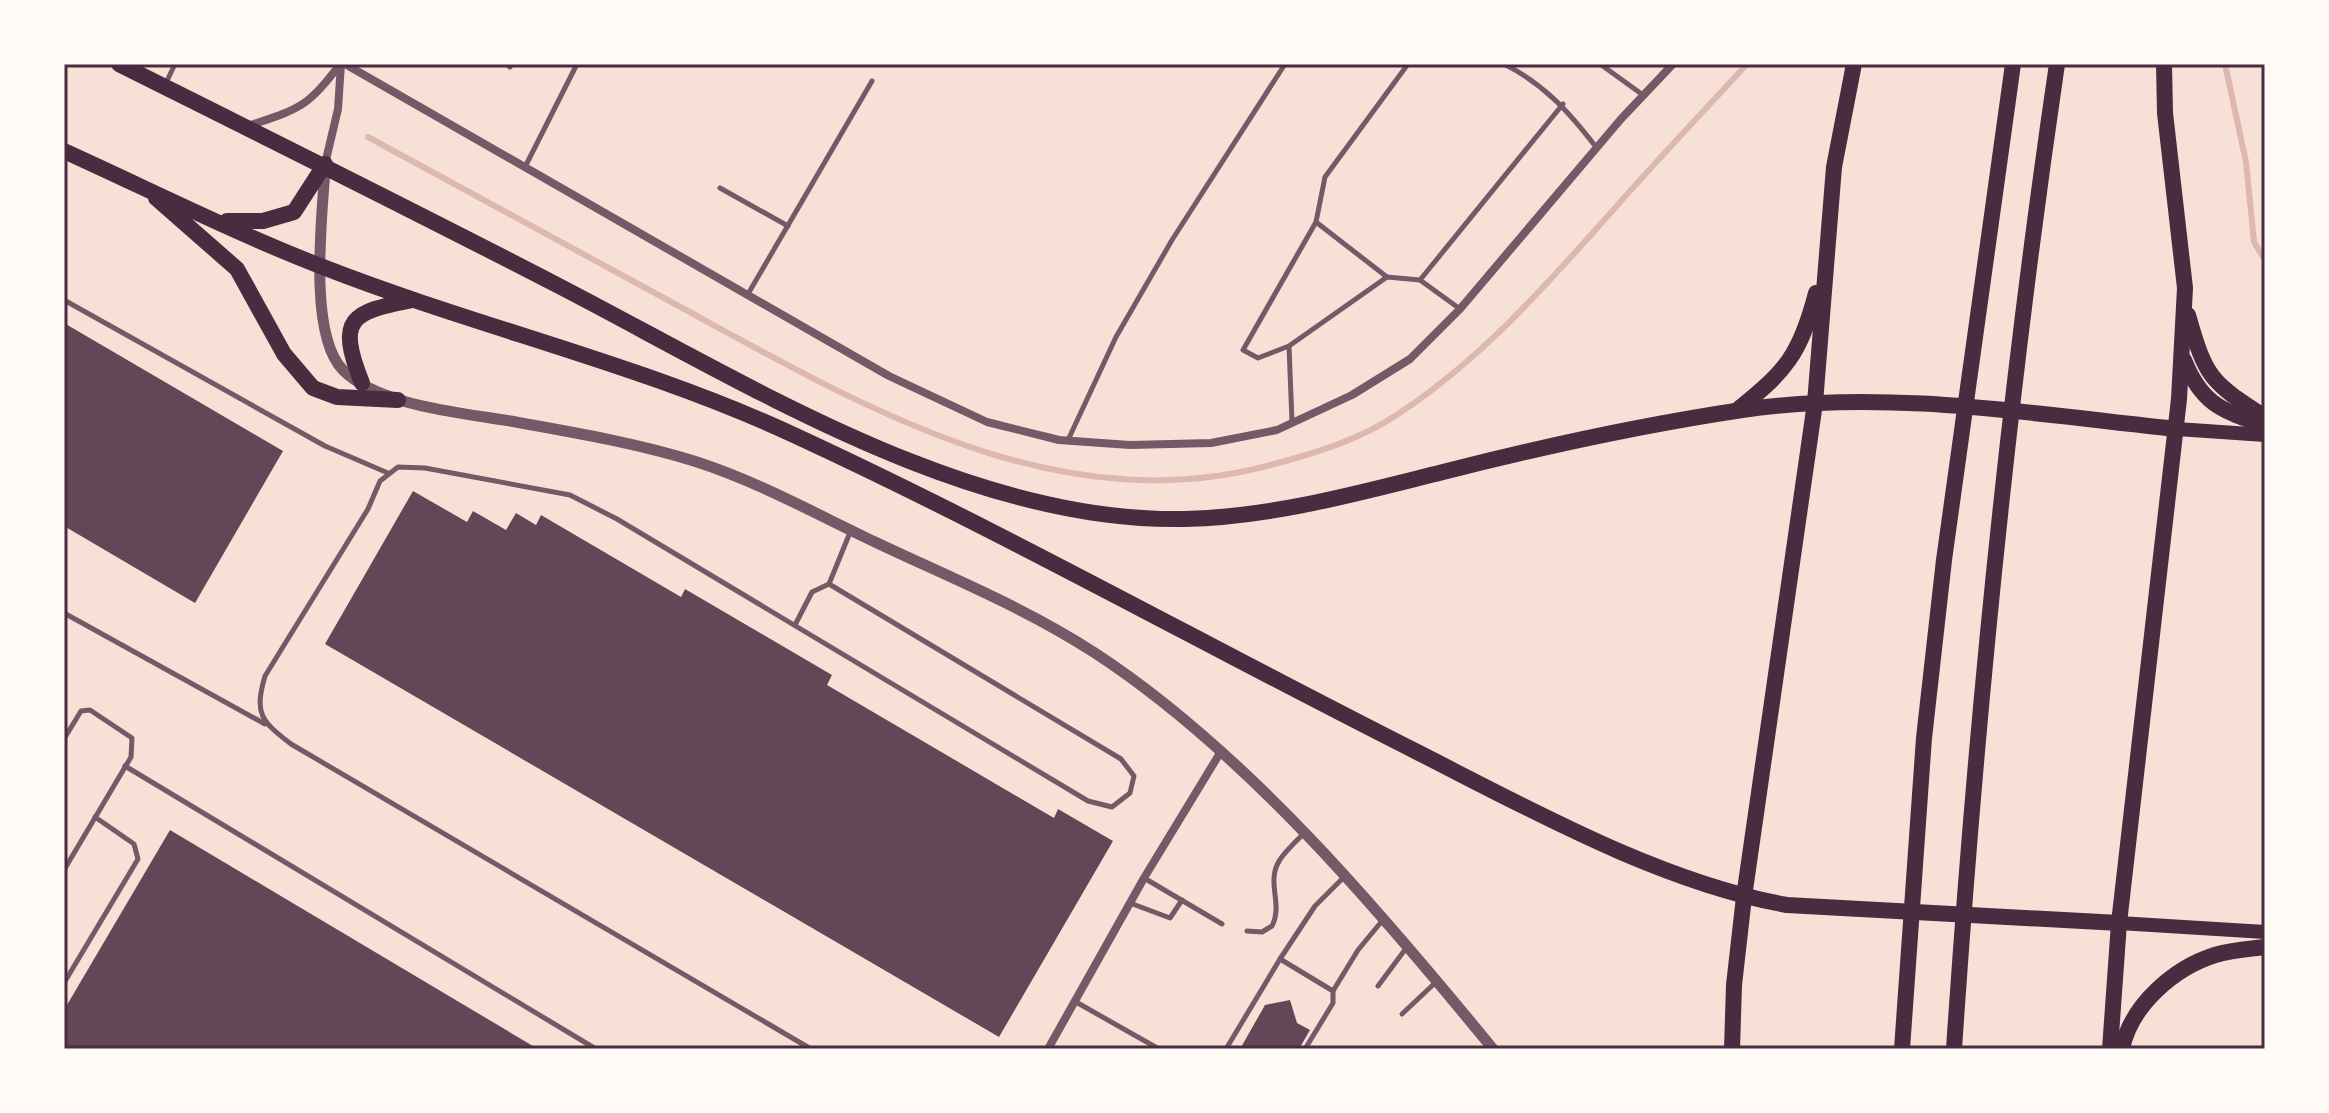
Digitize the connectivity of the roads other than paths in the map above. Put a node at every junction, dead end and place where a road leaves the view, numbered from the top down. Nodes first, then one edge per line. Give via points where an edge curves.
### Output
1 (119, 64) edge
2 (175, 64) edge
3 (342, 64) edge
4 (577, 64) edge
5 (1285, 64) edge
6 (1408, 64) edge
7 (1504, 64) edge
8 (1600, 64) edge
9 (1673, 64) edge
10 (1854, 64) edge
11 (2013, 64) edge
12 (2057, 64) edge
13 (2164, 64) edge
14 (872, 81) dead end
15 (164, 87) junction
16 (1643, 95) junction
17 (1563, 104) junction
18 (247, 126) junction
19 (1596, 147) junction
20 (64, 151) edge
21 (325, 164) junction
22 (525, 167) junction
23 (143, 187) junction
24 (720, 188) dead end
25 (220, 221) junction
26 (1316, 222) junction
27 (788, 226) junction
28 (1827, 253) junction
29 (322, 266) junction
30 (1387, 277) junction
31 (1420, 280) junction
32 (748, 294) junction
33 (416, 299) junction
34 (64, 300) edge
35 (2184, 302) junction
36 (1460, 309) junction
37 (1289, 346) junction
38 (2182, 354) junction
39 (362, 383) junction
40 (398, 400) junction
41 (1815, 403) junction
42 (1736, 411) junction
43 (2265, 417) edge
44 (1292, 423) junction
45 (2265, 426) edge
46 (2177, 429) junction
47 (2265, 435) edge
48 (1067, 441) junction
49 (389, 474) junction
50 (851, 530) junction
51 (829, 584) junction
52 (64, 613) edge
53 (795, 625) junction
54 (266, 724) junction
55 (64, 739) edge
56 (1220, 753) junction
57 (125, 766) junction
58 (95, 817) junction
59 (1303, 833) junction
60 (64, 870) edge
61 (1344, 877) junction
62 (1144, 878) junction
63 (1744, 897) junction
64 (1182, 900) junction
65 (1130, 903) junction
66 (1383, 920) junction
67 (2119, 923) junction
68 (1222, 924) dead end
69 (1247, 931) dead end
70 (2265, 932) edge
71 (1407, 947) junction
72 (2265, 947) edge
73 (1280, 959) junction
74 (1437, 981) junction
75 (64, 983) edge
76 (1378, 986) dead end
77 (1333, 991) junction
78 (1076, 1002) junction
79 (1402, 1014) dead end
80 (596, 1049) edge
81 (811, 1049) edge
82 (1048, 1049) edge
83 (1159, 1049) edge
84 (1226, 1049) edge
85 (1305, 1049) edge
86 (1493, 1049) edge
87 (1732, 1049) edge
88 (1902, 1049) edge
89 (1954, 1049) edge
90 (2110, 1049) edge
91 (2122, 1049) edge

1 - 15 highway
2 - 15 lane
3 - 18 street via 304,106
3 - 21 street
3 - 22 street
4 - 22 lane
5 - 48 lane via 1140,295
6 - 26 lane via 1325,177
7 - 17 lane
8 - 16 lane
9 - 16 street
10 - 28 highway via 1834,167
11 - 88 highway via 1944,560 1924,738
12 - 89 highway via 2027,276 1981,710
13 - 35 highway
14 - 27 lane
15 - 18 highway
16 - 19 street
17 - 19 lane
17 - 31 lane
18 - 21 highway
19 - 36 street
20 - 23 highway
21 - 25 highway via 294,212 263,221
21 - 29 street
21 - 42 highway via 847,432 1010,497 1092,513 1182,519 1259,514
22 - 32 street
23 - 25 highway
23 - 40 highway via 237,269 284,354 313,388 337,397
24 - 27 lane
25 - 29 highway
26 - 30 lane
26 - 37 lane via 1243,350 1258,358
27 - 32 lane
28 - 41 highway
28 - 42 highway via 1806,332 1794,356
29 - 33 highway
29 - 39 street via 324,328 332,356
30 - 31 lane
30 - 37 lane
31 - 36 lane
32 - 48 street via 889,376 987,422
33 - 39 highway via 358,315 350,329 350,347
33 - 63 highway via 671,383 797,436 1079,575 1488,788 1680,875
34 - 49 lane via 325,446
35 - 38 highway
35 - 43 highway via 2197,347 2219,387
36 - 44 street via 1410,359
37 - 44 lane
38 - 45 highway via 2206,399
38 - 46 highway
39 - 40 street
40 - 50 street via 697,462
41 - 42 highway
41 - 46 highway via 1916,404
41 - 63 highway
44 - 48 street via 1211,443
46 - 47 main road
46 - 67 highway
49 - 53 lane via 398,467 425,468 570,495
49 - 54 lane via 380,481 265,676 258,702
50 - 51 lane
50 - 56 street via 987,593 1091,651 1133,679
51 - 53 lane via 812,592
51 - 53 lane via 1121,759 1134,776 1130,793 1112,807 1088,801
52 - 54 lane
54 - 81 lane via 291,744
55 - 57 lane via 81,711 90,710 132,738
56 - 59 street
56 - 62 street
57 - 58 lane
57 - 80 lane
58 - 60 lane
58 - 75 lane via 134,844 138,859
59 - 61 street
59 - 69 lane via 1278,863 1272,926
61 - 66 street
61 - 73 lane via 1315,906
62 - 64 lane
62 - 65 street
63 - 67 highway via 1839,909
63 - 87 highway
64 - 65 lane via 1170,918
64 - 68 lane
65 - 78 street
66 - 71 street
66 - 77 lane
67 - 70 main road
67 - 90 highway
71 - 74 street
71 - 76 lane
72 - 91 highway via 2217,954 2182,969 2138,1012
73 - 77 lane
73 - 84 lane
74 - 79 lane
74 - 86 street
77 - 85 lane via 1333,1003
78 - 82 street
78 - 83 lane

